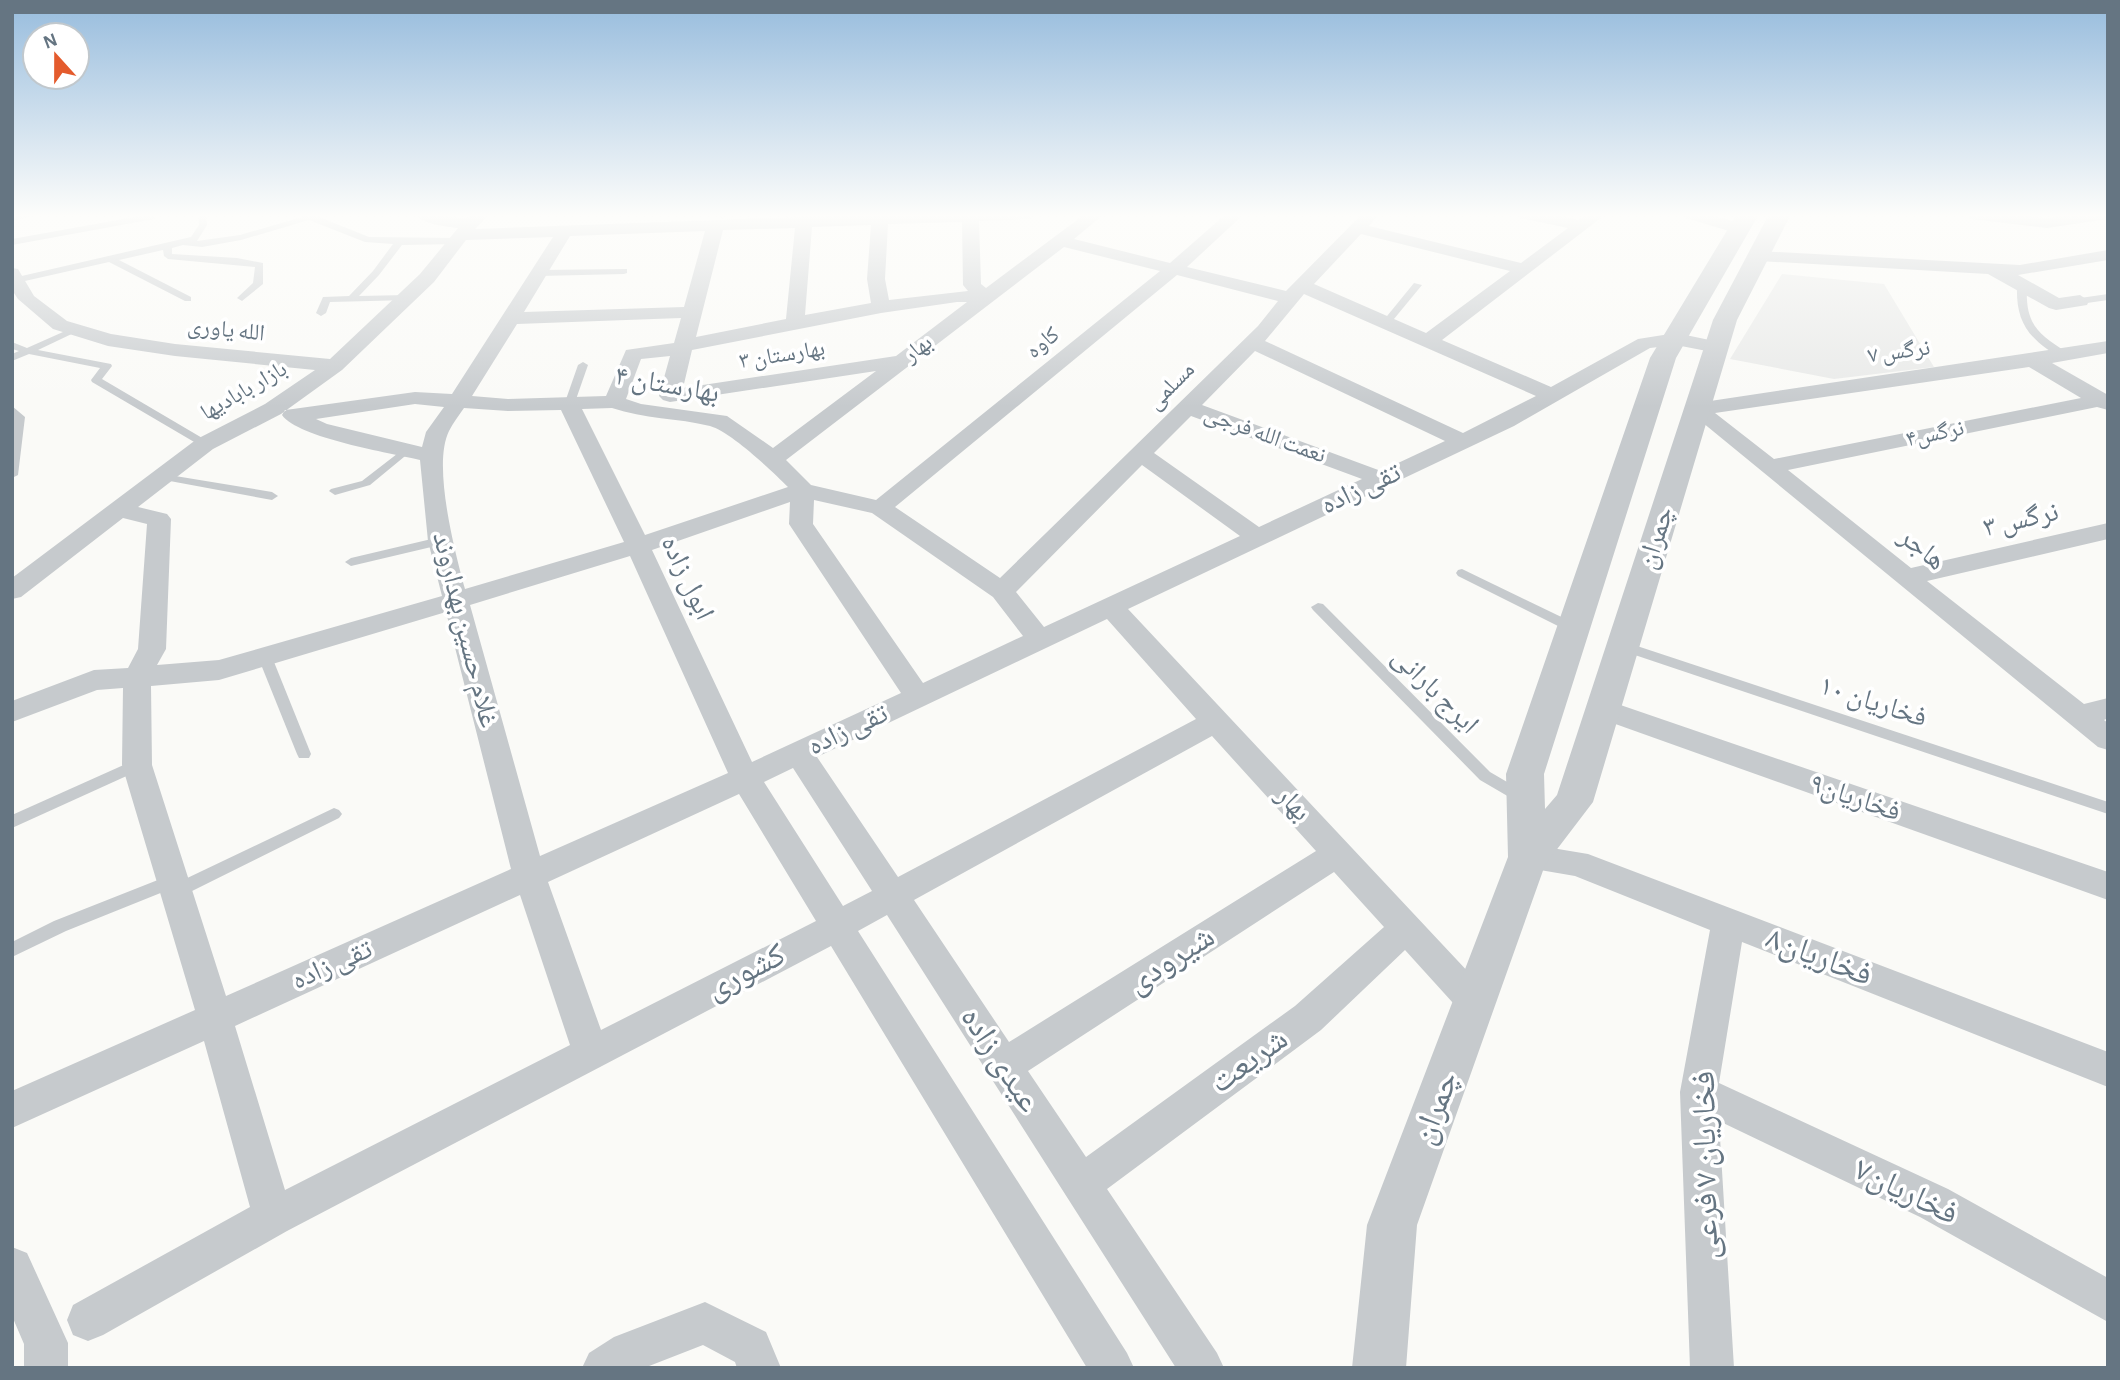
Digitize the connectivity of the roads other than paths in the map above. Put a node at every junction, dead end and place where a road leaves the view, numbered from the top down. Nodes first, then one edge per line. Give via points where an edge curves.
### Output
1 (14, 278) edge
2 (148, 278) edge
3 (259, 278) edge
4 (371, 278) edge
5 (427, 278) edge
6 (536, 278) edge
7 (703, 278) edge
8 (799, 278) edge
9 (876, 278) edge
10 (972, 278) edge
11 (1011, 278) edge
12 (1162, 278) edge
13 (1224, 278) edge
14 (1309, 278) edge
15 (1511, 278) edge
16 (1711, 278) edge
17 (1747, 278) edge
18 (2010, 278) edge
19 (1417, 285) dead end
20 (2022, 285) junction
21 (1296, 292) junction
22 (2108, 297) edge
23 (242, 298) dead end
24 (407, 298) junction
25 (985, 298) junction
26 (188, 299) dead end
27 (351, 299) junction
28 (2080, 301) joint
29 (881, 307) junction
30 (694, 312) junction
31 (321, 313) dead end
32 (511, 318) junction
33 (1386, 323) junction
34 (795, 324) junction
35 (75, 330) junction
36 (1676, 340) junction
37 (1427, 341) junction
38 (1252, 342) junction
39 (12, 345) edge
40 (684, 346) junction
41 (1717, 347) junction
42 (2108, 347) edge
43 (27, 351) junction
44 (2064, 355) junction
45 (12, 358) edge
46 (902, 361) junction
47 (2034, 361) junction
48 (583, 365) dead end
49 (335, 366) junction
50 (1554, 396) junction
51 (459, 401) junction
52 (614, 402) junction
53 (2104, 402) edge
54 (569, 405) junction
55 (1187, 407) junction
56 (12, 409) edge
57 (273, 409) junction
58 (1697, 409) junction
59 (295, 415) junction
60 (1463, 441) junction
61 (205, 444) junction
62 (418, 453) junction
63 (1140, 453) junction
64 (773, 459) junction
65 (1770, 467) junction
66 (12, 475) edge
67 (163, 477) junction
68 (1383, 479) junction
69 (803, 490) junction
70 (335, 491) dead end
71 (272, 496) dead end
72 (880, 508) junction
73 (119, 510) junction
74 (2108, 531) edge
75 (1257, 537) junction
76 (440, 541) junction
77 (638, 547) junction
78 (351, 562) dead end
79 (1462, 573) dead end
80 (1907, 577) junction
81 (14, 585) edge
82 (1002, 591) junction
83 (456, 599) junction
84 (1110, 606) junction
85 (1318, 607) dead end
86 (1573, 628) junction
87 (1039, 639) junction
88 (1622, 646) junction
89 (265, 657) junction
90 (138, 677) junction
91 (918, 696) junction
92 (2108, 708) edge
93 (1603, 709) junction
94 (12, 712) edge
95 (2080, 716) junction
96 (1216, 721) junction
97 (2108, 739) edge
98 (799, 753) junction
99 (304, 754) dead end
100 (137, 765) junction
101 (745, 778) junction
102 (1525, 800) junction
103 (2108, 808) edge
104 (334, 814) dead end
105 (12, 822) edge
106 (1338, 853) junction
107 (1528, 857) junction
108 (529, 875) junction
109 (174, 886) junction
110 (2108, 886) edge
111 (892, 896) junction
112 (1728, 922) junction
113 (837, 926) junction
114 (1406, 928) junction
115 (12, 950) edge
116 (1475, 1003) junction
117 (215, 1018) junction
118 (591, 1053) junction
119 (1004, 1066) junction
120 (2108, 1070) edge
121 (1699, 1092) junction
122 (12, 1111) edge
123 (1082, 1184) junction
124 (273, 1217) junction
125 (17, 1291) edge
126 (2108, 1301) edge
127 (88, 1320) dead end
128 (46, 1368) edge
129 (604, 1368) edge
130 (759, 1368) edge
131 (1112, 1368) edge
132 (1202, 1368) edge
133 (1379, 1368) edge
134 (1712, 1368) edge

1 - 35 street, الله یاوری via 27,299 60,325
2 - 26 lane
3 - 23 lane
4 - 27 lane
5 - 24 street, بازار بابادیها
6 - 32 street, غلام حسین بهداروند
7 - 30 street
8 - 34 street
9 - 29 street
10 - 25 street via 972,285
11 - 25 street, بهار
12 - 72 street, کاوه
13 - 21 street
14 - 21 street, مسلمی
15 - 37 street
16 - 36 street, چمران
17 - 41 street, چمران via 1725,320
18 - 20 street
19 - 33 lane
20 - 28 street via 2056,304
20 - 44 lane via 2020,310 2037,338
21 - 33 street
21 - 38 street, مسلمی
22 - 28 lane
24 - 27 lane
24 - 49 street, بازار بابادیها
25 - 29 street via 957,296
25 - 46 street, بهار
27 - 31 lane via 326,299
29 - 34 street
30 - 32 street
30 - 40 street
32 - 51 street, غلام حسین بهداروند
33 - 37 street
34 - 40 street
35 - 43 lane
35 - 49 street, الله یاوری via 174,350
36 - 41 street, تقی زاده
36 - 50 street, تقی زاده via 1645,342
36 - 86 street, چمران via 1663,358
37 - 50 street
38 - 55 street, مسلمی
38 - 60 street
39 - 43 lane
40 - 46 street, بهارستان ۳ via 670,396
40 - 52 street via 633,354
41 - 58 street, چمران
42 - 44 street, نرگس ۷
43 - 45 lane
43 - 61 lane via 107,366 96,380
44 - 47 street, نرگس ۷
46 - 64 street, بهار
47 - 53 street
47 - 58 street, نرگس ۷
48 - 54 lane
49 - 57 street, بازار بابادیها
50 - 60 street, تقی زاده
51 - 54 street, بهارستان ۴
51 - 59 street, بهارستان ۴ via 415,398
51 - 62 street, غلام حسین بهداروند
52 - 54 street, بهارستان ۴
52 - 64 street, بهارستان ۴ via 638,410 719,421
53 - 65 street, نرگس۴
54 - 77 street, ابول زاده
55 - 63 street, مسلمی
55 - 68 street, نعمت الله فرجی
56 - 66 lane via 20,417
57 - 59 street
57 - 61 street, بازار بابادیها
58 - 65 street, هاجر
58 - 88 street, چمران
59 - 62 street via 318,429
60 - 68 street, تقی زاده
61 - 67 street, بازار بابادیها
62 - 70 lane via 366,482
62 - 76 street, غلام حسین بهداروند
63 - 75 street
63 - 82 street, مسلمی
64 - 69 street, بهارستان ۴
65 - 80 street, هاجر
67 - 71 lane
67 - 73 street, بازار بابادیها
68 - 75 street, تقی زاده
69 - 72 street
69 - 77 street
69 - 91 street via 801,524
72 - 82 street
73 - 81 street, بازار بابادیها
73 - 90 street via 159,519 152,649
74 - 80 street, نرگس ۳
75 - 84 street, تقی زاده
76 - 78 lane
76 - 83 street, غلام حسین بهداروند
77 - 83 street
77 - 101 street, ابول زاده
79 - 86 lane
80 - 95 street, هاجر
82 - 87 street
83 - 89 street
83 - 108 street, غلام حسین بهداروند
84 - 87 street, تقی زاده
84 - 96 street, بهار
85 - 102 lane, ایرج بارانی via 1485,776
86 - 102 street, چمران via 1525,774
87 - 91 street, تقی زاده
88 - 93 street, چمران
88 - 103 lane, فخاریان ۱۰
89 - 90 street via 219,670
89 - 99 lane
90 - 94 street via 94,680
90 - 100 street
91 - 98 street, تقی زاده
92 - 95 street
93 - 107 street, چمران via 1574,802
93 - 110 street, فخاریان۹
95 - 97 street, هاجر
96 - 106 street, بهار
96 - 111 street, کشوری
98 - 101 street, تقی زاده
98 - 111 street, عیدی زاده
100 - 105 lane
100 - 109 street
101 - 108 street, تقی زاده
101 - 113 street
102 - 107 street, چمران
104 - 109 lane
106 - 114 street, بهار
106 - 119 street, شیرودی
107 - 112 street, فخاریان۸ via 1577,863
107 - 116 street, چمران
108 - 117 street, تقی زاده
108 - 118 street, غلام حسین بهداروند
109 - 115 lane via 60,926
109 - 117 street
111 - 113 street, کشوری
111 - 119 street, عیدی زاده
112 - 120 street, فخاریان۸
112 - 121 street, فخاریان ۷ فرعی
113 - 118 street, کشوری
113 - 131 street
114 - 116 street, بهار
114 - 123 street, شریعت via 1308,1018
116 - 133 street, چمران via 1392,1225
117 - 122 street, تقی زاده
117 - 124 street
118 - 124 street, کشوری
119 - 123 street, عیدی زاده
121 - 126 street, فخاریان۷ via 1934,1203
121 - 134 street, فخاریان ۷ فرعی
123 - 132 street, عیدی زاده
124 - 127 street, کشوری
125 - 128 street via 46,1343
129 - 130 street via 629,1352 705,1323 751,1347

